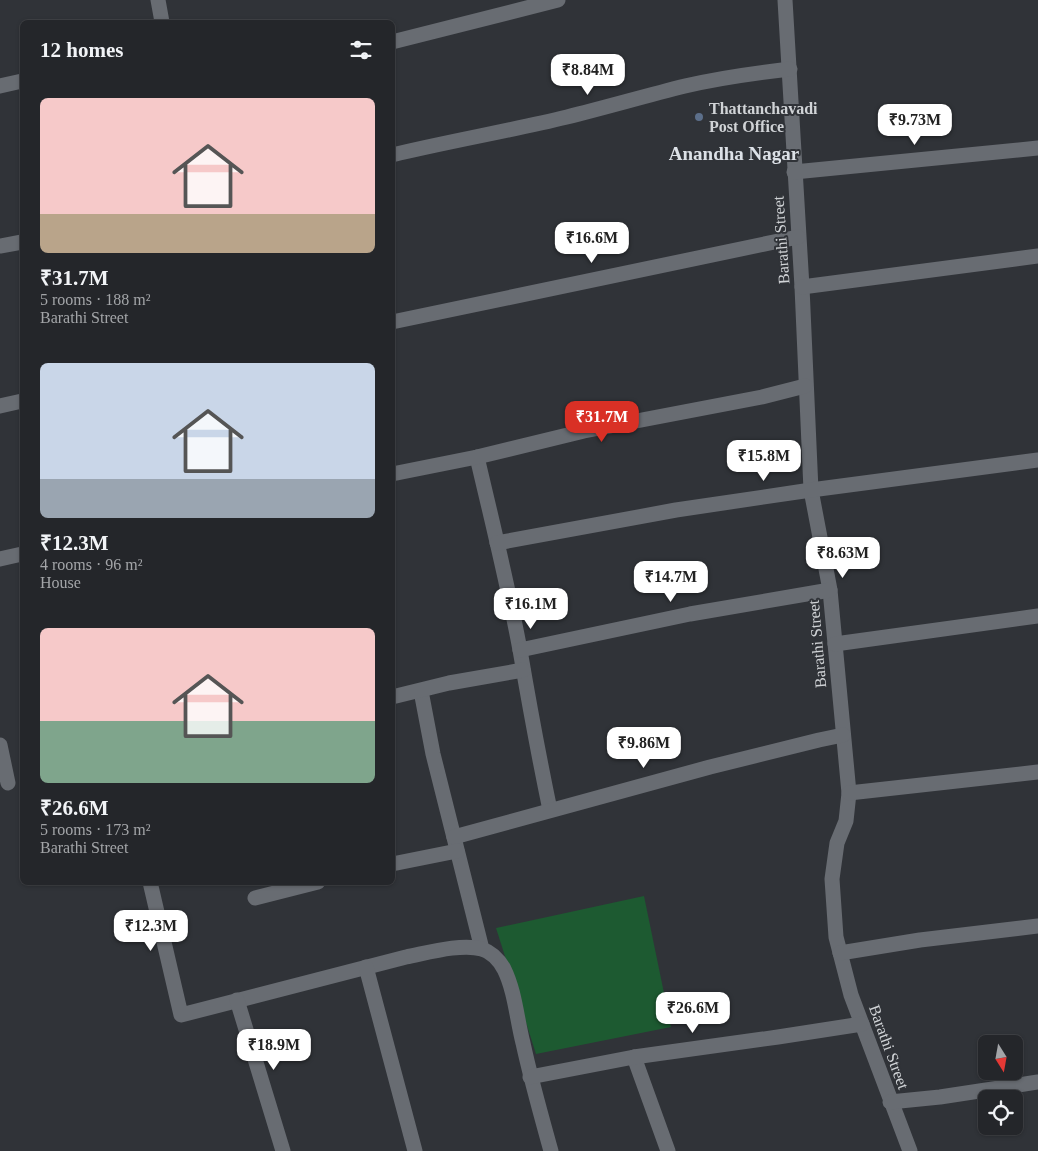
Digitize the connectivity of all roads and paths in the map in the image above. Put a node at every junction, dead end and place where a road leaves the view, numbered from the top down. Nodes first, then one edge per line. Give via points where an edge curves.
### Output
1 (158, 0) edge
2 (557, 0) edge
3 (787, 0) edge
4 (162, 20) edge
5 (395, 41) edge
6 (790, 69) junction
7 (20, 81) edge
8 (0, 86) edge
9 (1038, 148) edge
10 (395, 154) edge
11 (794, 172) junction
12 (798, 237) junction
13 (20, 242) edge
14 (0, 246) edge
15 (1038, 256) edge
16 (802, 287) junction
17 (395, 321) edge
18 (805, 386) junction
19 (20, 401) edge
20 (0, 406) edge
21 (477, 457) junction
22 (1038, 460) edge
23 (395, 473) edge
24 (811, 490) junction
25 (497, 543) junction
26 (20, 554) edge
27 (0, 559) edge
28 (830, 590) junction
29 (1038, 616) edge
30 (835, 644) junction
31 (520, 650) junction
32 (523, 670) junction
33 (421, 690) junction
34 (395, 696) edge
35 (843, 735) junction
36 (0, 745) edge
37 (1038, 772) edge
38 (10, 782) edge
39 (849, 793) junction
40 (550, 810) junction
41 (454, 836) junction
42 (457, 852) junction
43 (395, 863) edge
44 (151, 885) edge
45 (306, 885) edge
46 (255, 898) dead end
47 (1038, 926) edge
48 (482, 949) junction
49 (840, 953) junction
50 (366, 967) junction
51 (237, 1000) junction
52 (862, 1024) junction
53 (634, 1057) junction
54 (530, 1078) junction
55 (1038, 1082) edge
56 (890, 1102) junction
57 (283, 1151) edge
58 (415, 1151) edge
59 (550, 1151) edge
60 (668, 1151) edge
61 (910, 1151) edge

1 - 4 street
2 - 5 street
3 - 6 street, Barathi Street
6 - 10 street via 686,86 509,131
6 - 11 street, Barathi Street
7 - 8 street
9 - 11 street
11 - 12 street, Barathi Street
12 - 16 street, Barathi Street
12 - 17 street
13 - 14 street
15 - 16 street
16 - 18 street, Barathi Street
18 - 21 street via 584,431
18 - 24 street, Barathi Street
19 - 20 street
21 - 23 street
21 - 25 street
22 - 24 street
24 - 25 street via 676,510
24 - 28 street, Barathi Street
25 - 31 street
26 - 27 street
28 - 30 street, Barathi Street
28 - 31 street via 690,614
29 - 30 street
30 - 35 street, Barathi Street
31 - 32 street
32 - 33 street
32 - 40 street
33 - 34 street
33 - 41 street
35 - 39 street, Barathi Street
35 - 40 street
36 - 38 street
37 - 39 street
39 - 49 street, Barathi Street via 832,879
40 - 41 street
41 - 42 street
42 - 43 street
42 - 48 street
44 - 51 street via 181,1015
45 - 46 street
47 - 49 street
48 - 50 street via 440,950
48 - 54 street via 495,956 504,969
49 - 52 street, Barathi Street
50 - 51 street
50 - 58 street
51 - 57 street
52 - 53 street
52 - 56 street, Barathi Street
53 - 54 street
53 - 60 street
54 - 59 street
55 - 56 street
56 - 61 street, Barathi Street

